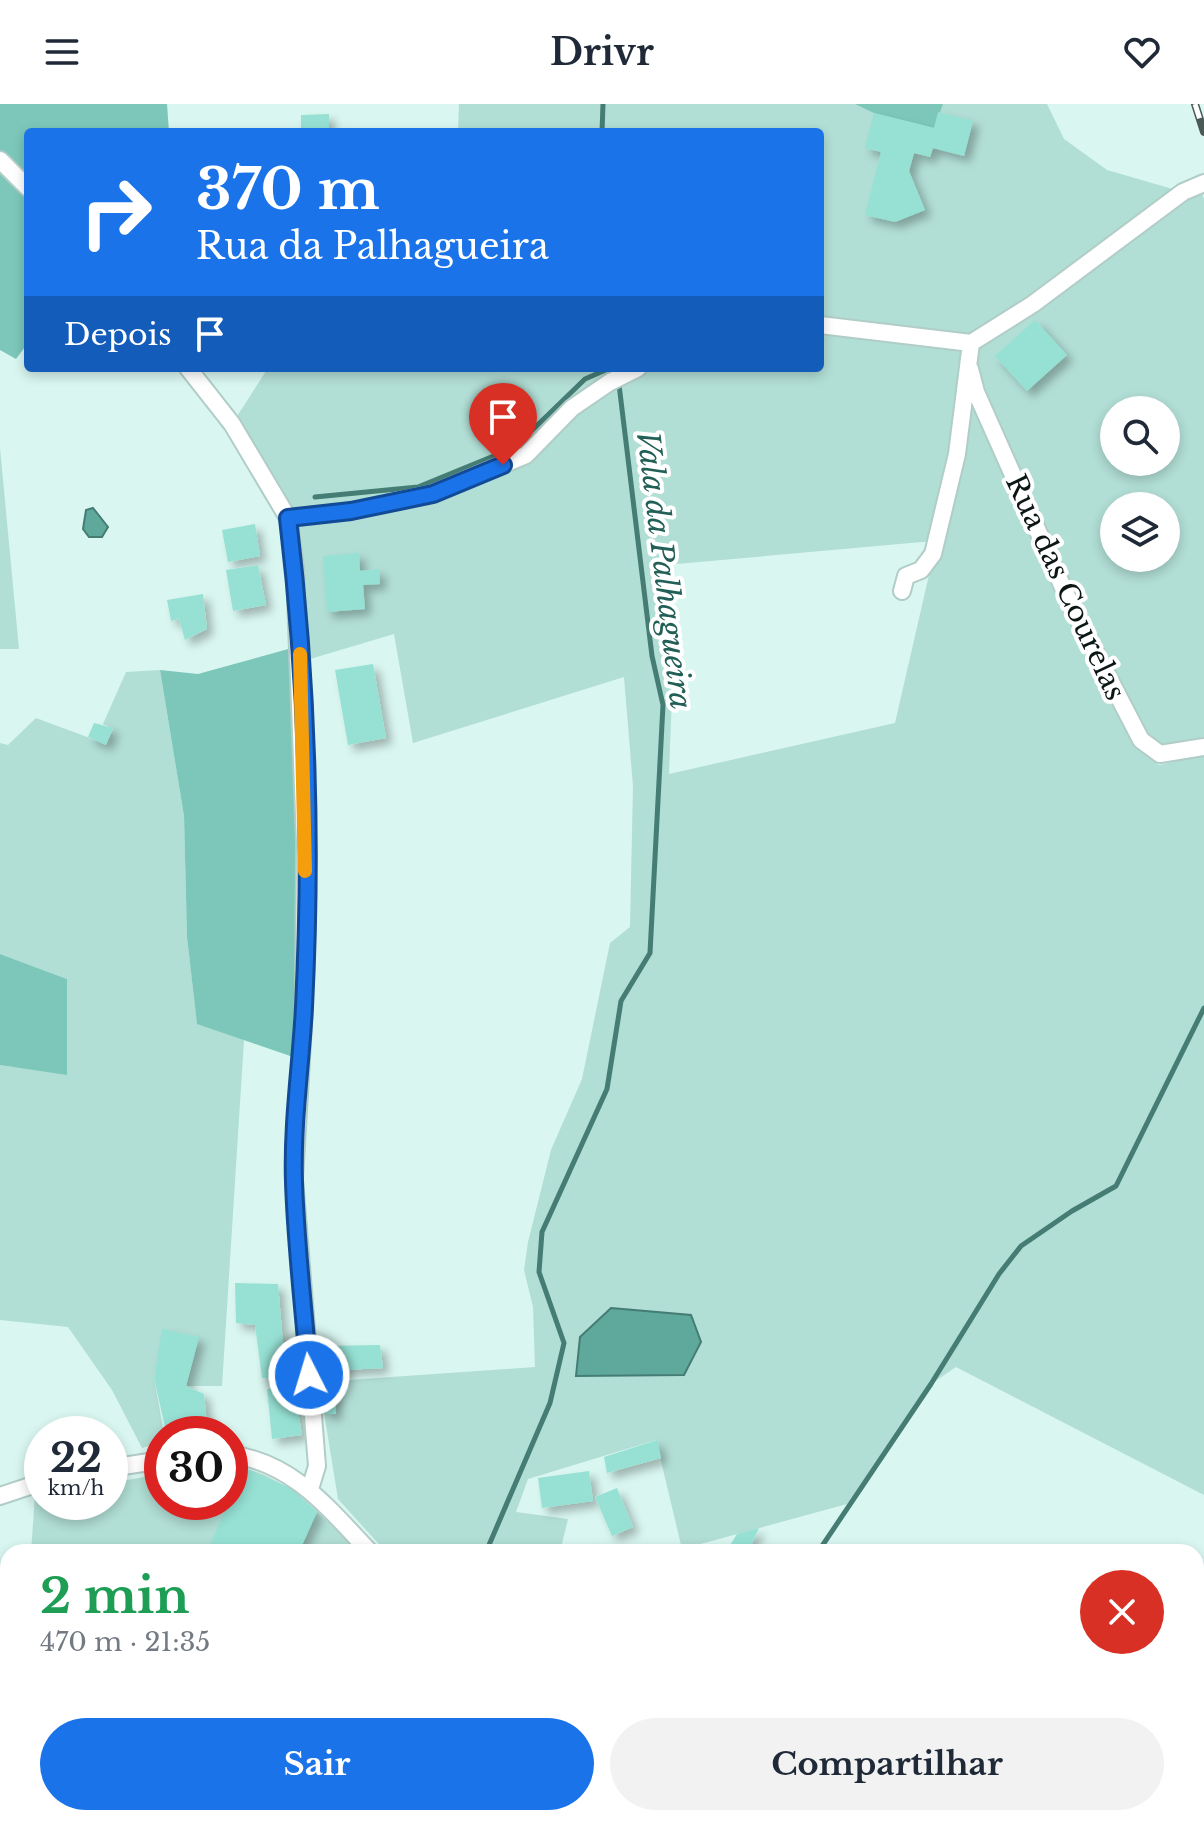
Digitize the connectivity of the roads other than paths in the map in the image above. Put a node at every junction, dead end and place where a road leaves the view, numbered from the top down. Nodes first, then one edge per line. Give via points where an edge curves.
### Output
1 (0, 160) edge
2 (1204, 183) edge
3 (24, 184) edge
4 (824, 325) edge
5 (971, 343) junction
6 (970, 369) junction
7 (191, 372) edge
8 (631, 372) edge
9 (288, 518) junction
10 (902, 591) dead end
11 (1204, 747) edge
12 (248, 1460) edge
13 (24, 1488) edge
14 (310, 1489) junction
15 (0, 1496) edge
16 (362, 1544) edge

1 - 3 street
2 - 5 street via 1183,192 1033,304
4 - 5 street
5 - 6 street
6 - 10 street via 933,554 921,570 906,576
6 - 11 street, Rua das Courelas via 1069,601 1141,740 1160,754
7 - 9 street via 232,424
8 - 9 street via 572,408 526,455 433,494
9 - 14 street via 303,705 304,1007 294,1179 317,1466
12 - 14 street via 281,1471
13 - 15 street
14 - 16 street

